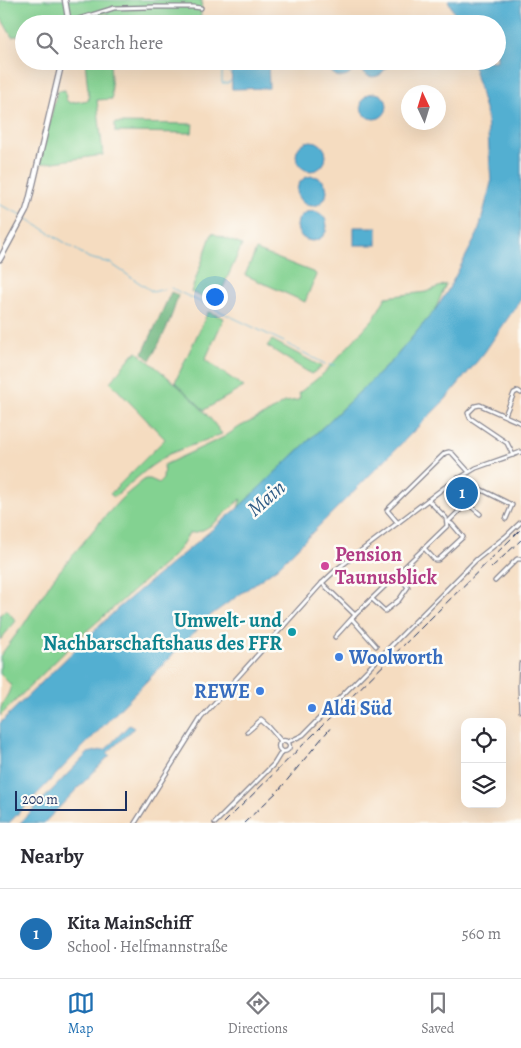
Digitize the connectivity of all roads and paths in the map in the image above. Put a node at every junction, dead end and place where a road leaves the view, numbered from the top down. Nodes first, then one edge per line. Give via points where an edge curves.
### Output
1 (65, 0) edge
2 (201, 8) dead end
3 (68, 15) edge
4 (93, 15) edge
5 (60, 70) edge
6 (0, 258) edge
7 (521, 393) edge
8 (505, 415) junction
9 (521, 422) edge
10 (521, 452) edge
11 (513, 455) junction
12 (469, 472) junction
13 (458, 478) junction
14 (428, 500) junction
15 (480, 514) dead end
16 (506, 520) dead end
17 (448, 522) junction
18 (521, 522) edge
19 (398, 523) junction
20 (424, 548) junction
21 (521, 559) edge
22 (398, 575) junction
23 (495, 581) dead end
24 (322, 583) junction
25 (372, 600) junction
26 (355, 615) junction
27 (352, 619) junction
28 (335, 637) dead end
29 (376, 646) dead end
30 (521, 664) edge
31 (520, 680) edge
32 (521, 710) edge
33 (247, 732) dead end
34 (281, 741) junction
35 (288, 742) junction
36 (282, 751) junction
37 (135, 823) edge
38 (215, 823) edge

1 - 3 street
2 - 4 street via 114,8
5 - 6 street via 29,201
7 - 8 street via 514,392
8 - 9 street
8 - 11 street via 480,405 468,413 470,418 507,443
10 - 11 street
11 - 12 street
12 - 13 street
12 - 19 street via 450,452 443,454 388,510
13 - 14 street
13 - 16 street via 512,505
14 - 17 street
14 - 19 street
15 - 17 street via 467,503
17 - 20 street
17 - 20 street via 462,537 438,560
18 - 35 street via 476,560 303,735
19 - 24 street
20 - 22 street
21 - 23 street via 517,559
22 - 25 street
22 - 25 street via 408,587 399,600 383,611
24 - 26 street
24 - 37 street via 201,718
25 - 26 street
26 - 27 street
27 - 28 street
27 - 29 street
30 - 31 street
31 - 32 street
33 - 34 street via 261,720
34 - 35 street
34 - 36 street via 278,746
35 - 36 street via 288,749
36 - 38 street via 274,764

